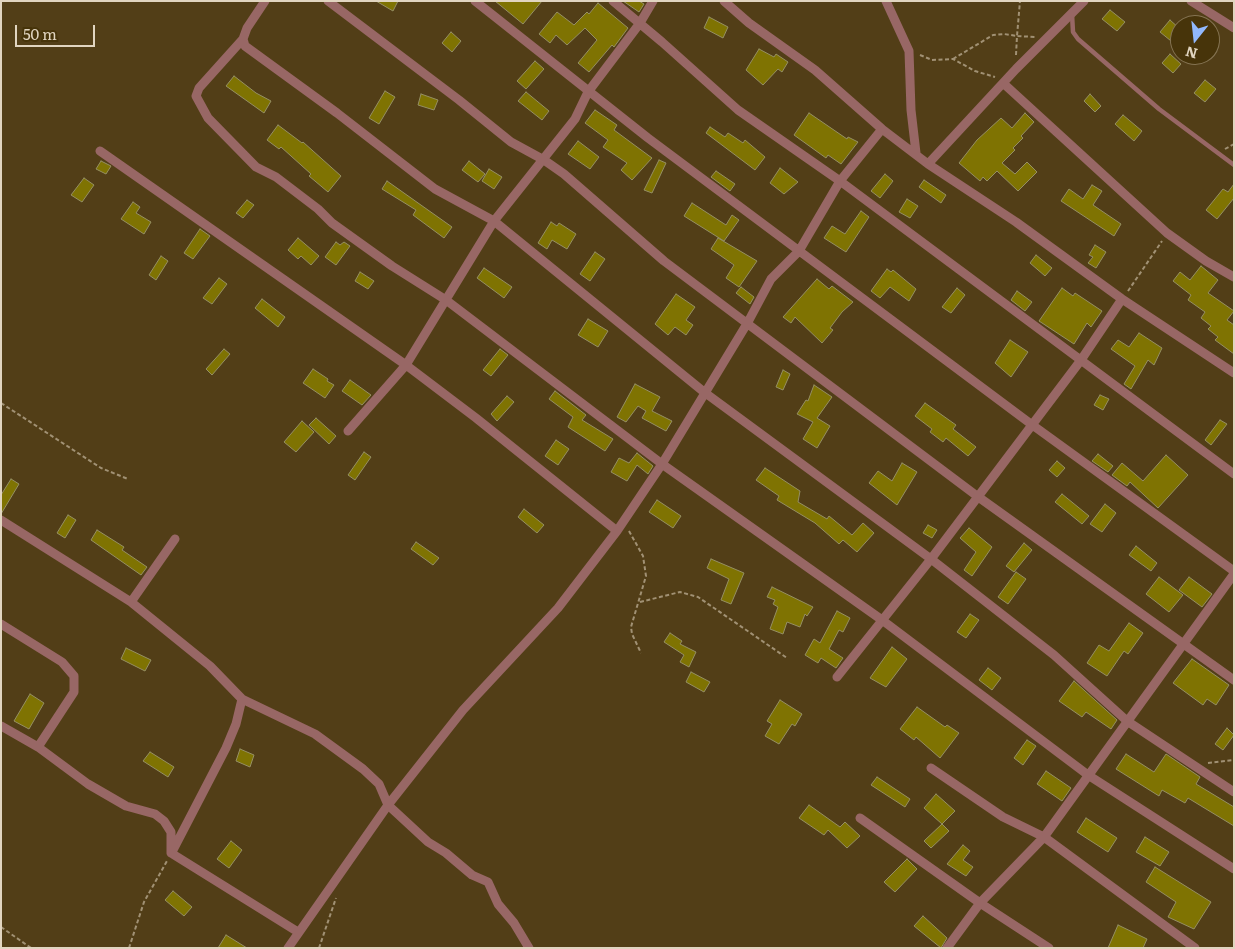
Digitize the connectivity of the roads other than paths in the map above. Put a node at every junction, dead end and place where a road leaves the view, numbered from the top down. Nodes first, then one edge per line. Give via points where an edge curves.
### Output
1 (265, 1) edge
2 (328, 1) edge
3 (475, 1) edge
4 (613, 1) edge
5 (653, 1) edge
6 (724, 1) edge
7 (886, 1) edge
8 (1084, 1) edge
9 (1191, 1) edge
10 (1072, 14) junction
11 (640, 23) junction
12 (1234, 28) edge
13 (243, 39) junction
14 (1003, 83) junction
15 (588, 92) junction
16 (882, 129) junction
17 (100, 151) dead end
18 (916, 153) junction
19 (544, 160) junction
20 (928, 164) junction
21 (1234, 165) edge
22 (840, 181) junction
23 (494, 221) junction
24 (800, 251) junction
25 (1234, 278) edge
26 (1122, 299) junction
27 (446, 300) junction
28 (748, 322) junction
29 (1081, 360) junction
30 (406, 365) junction
31 (1234, 373) edge
32 (704, 392) junction
33 (1031, 424) junction
34 (348, 431) dead end
35 (662, 464) junction
36 (1234, 474) edge
37 (977, 496) junction
38 (1, 520) edge
39 (620, 527) junction
40 (175, 539) dead end
41 (931, 559) junction
42 (1234, 573) edge
43 (131, 602) junction
44 (882, 620) junction
45 (1, 624) edge
46 (1181, 644) junction
47 (837, 677) dead end
48 (1234, 680) edge
49 (242, 699) junction
50 (1127, 721) junction
51 (1, 726) edge
52 (38, 747) junction
53 (931, 768) dead end
54 (1088, 775) junction
55 (1234, 792) edge
56 (388, 804) junction
57 (860, 818) dead end
58 (1044, 837) junction
59 (171, 852) junction
60 (1234, 869) edge
61 (980, 903) junction
62 (298, 932) junction
63 (288, 948) edge
64 (529, 948) edge
65 (947, 948) edge
66 (1049, 948) edge
67 (1195, 948) edge

1 - 13 street
2 - 19 street via 511,142
3 - 15 street
4 - 11 street
5 - 11 street
6 - 16 street via 815,70
7 - 18 street via 909,51
8 - 10 street
9 - 12 street
10 - 14 street
10 - 21 lane via 1073,32 1078,39 1160,109
11 - 15 street
11 - 22 street via 738,110
13 - 23 street via 245,46 435,189
13 - 27 street via 199,88 196,96 208,118 256,167 276,176 332,223
14 - 20 street
14 - 25 street via 1167,233
15 - 19 street via 575,119
15 - 24 street
16 - 18 street
16 - 22 street
17 - 30 street
18 - 20 street
19 - 23 street
19 - 28 street via 664,261
20 - 26 street via 1016,222
22 - 24 street
22 - 29 street
23 - 27 street
23 - 32 street
24 - 28 street via 771,279
24 - 33 street
26 - 29 street
26 - 31 street
27 - 30 street
27 - 35 street
28 - 32 street
28 - 37 street
29 - 33 street
29 - 36 street
30 - 34 street
30 - 39 street
32 - 35 street
32 - 41 street
33 - 37 street
33 - 42 street
35 - 39 street
35 - 44 street
37 - 41 street
37 - 46 street
38 - 43 street
39 - 56 street via 558,608 463,710
40 - 43 street
41 - 44 street
41 - 50 street via 1054,655
42 - 46 street
43 - 49 street via 210,666
44 - 47 street
44 - 54 street
45 - 52 street via 62,662 74,676 74,692
46 - 48 street
46 - 50 street
49 - 56 street via 315,734 379,784
49 - 59 street via 226,748
50 - 54 street
50 - 55 street
51 - 52 street
52 - 59 street via 88,784 126,806 155,814 171,832
53 - 58 street via 1002,818
54 - 58 street
54 - 60 street
56 - 62 street
56 - 64 street via 428,842 472,875 488,882 498,904
57 - 61 street
58 - 61 street
58 - 67 street
59 - 62 street
61 - 65 street
61 - 66 street
62 - 63 street

